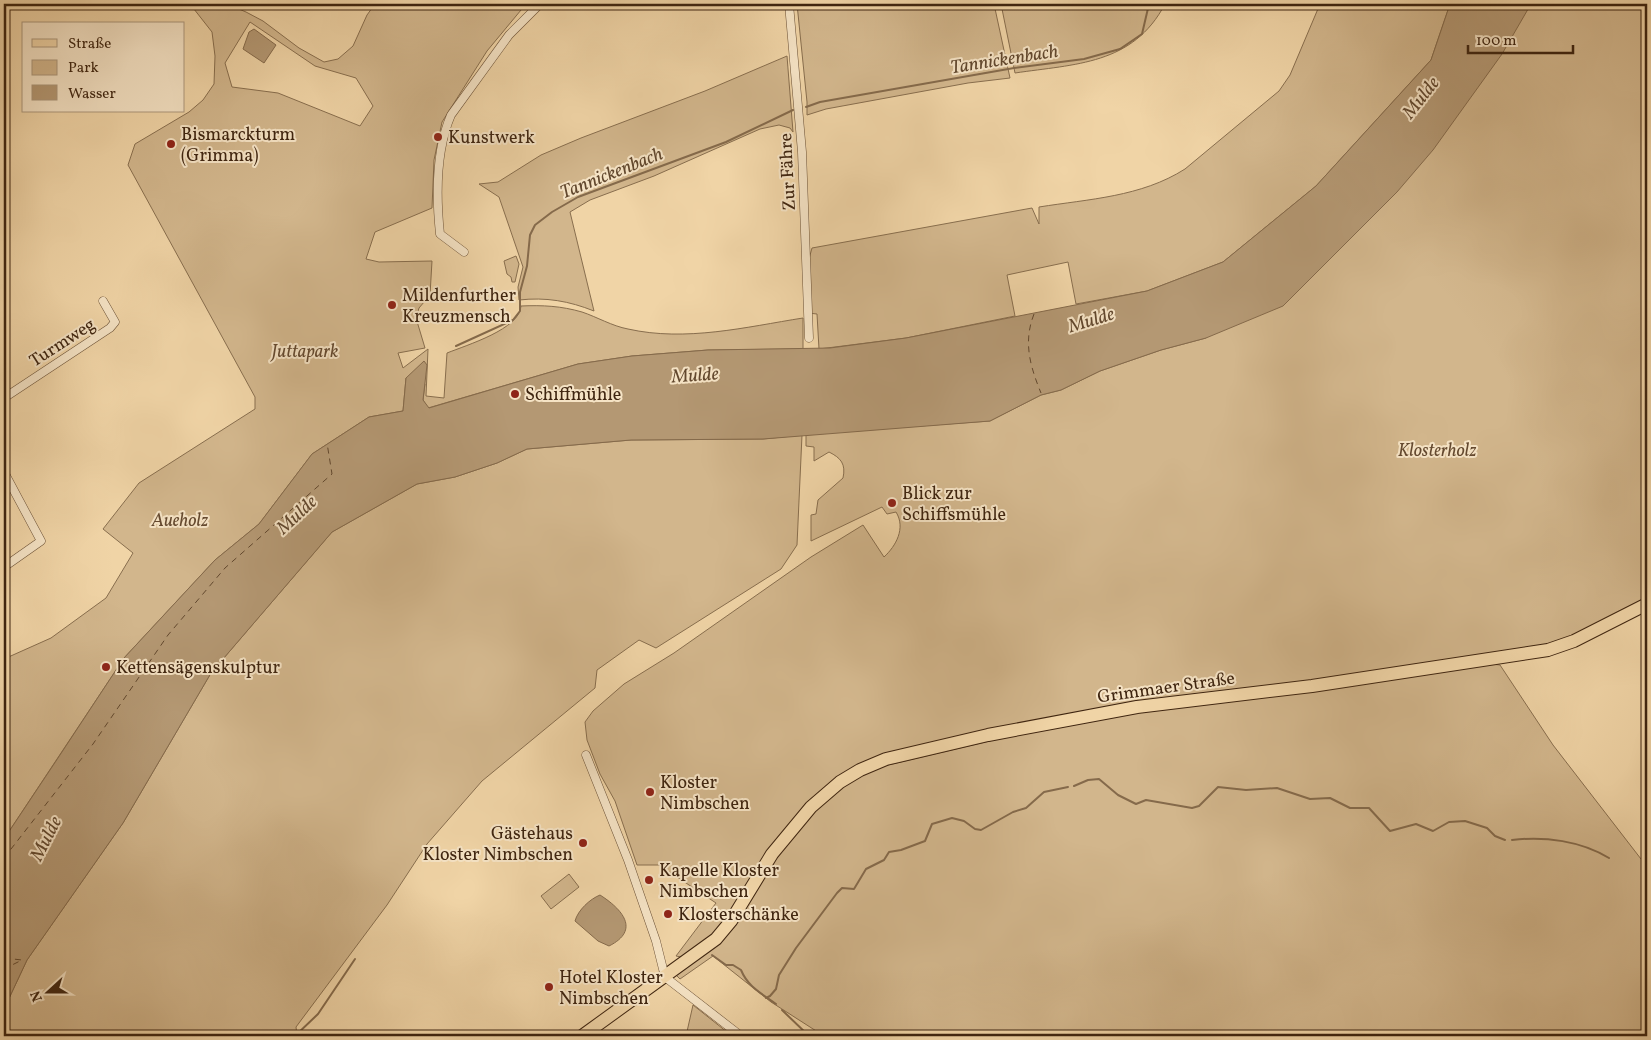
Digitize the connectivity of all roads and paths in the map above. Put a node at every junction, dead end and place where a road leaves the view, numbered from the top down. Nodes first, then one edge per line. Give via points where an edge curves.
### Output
1 (540, 4) edge
2 (789, 4) edge
3 (464, 252) dead end
4 (103, 301) dead end
5 (809, 338) dead end
6 (4, 398) edge
7 (4, 472) edge
8 (4, 567) edge
9 (1647, 604) edge
10 (586, 755) dead end
11 (665, 976) junction
12 (582, 1036) edge
13 (741, 1036) edge

1 - 3 street via 509,35 446,126 437,196 440,234
2 - 5 street, Zur Fähre via 802,152
4 - 6 street, Turmweg via 115,322 110,328
7 - 8 street via 41,541
9 - 11 main road, Grimmaer Straße via 1555,648 1312,686 1137,707 980,737 886,760 840,782 811,807 772,854 720,935
10 - 11 street via 617,829
11 - 12 main road, Grimmaer Straße
11 - 13 street

